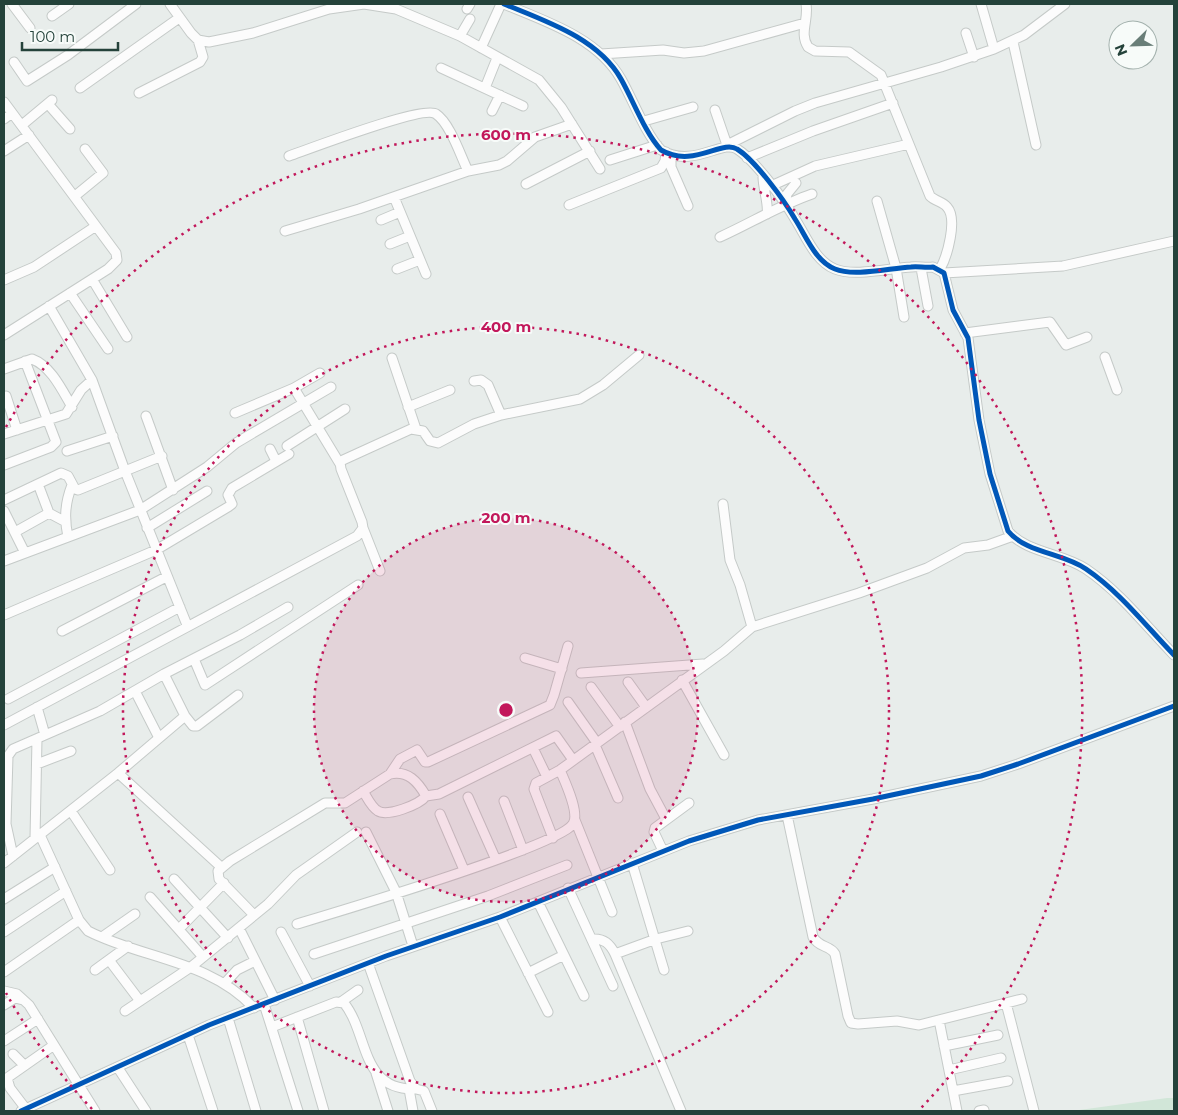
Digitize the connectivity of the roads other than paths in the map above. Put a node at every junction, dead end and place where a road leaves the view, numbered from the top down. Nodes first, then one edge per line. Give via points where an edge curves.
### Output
1 (7, 4) edge
2 (12, 4) edge
3 (69, 4) edge
4 (136, 4) edge
5 (170, 4) edge
6 (502, 4) edge
7 (806, 4) edge
8 (981, 4) edge
9 (1065, 4) edge
10 (4, 6) edge
11 (330, 6) edge
12 (52, 16) dead end
13 (180, 18) junction
14 (470, 19) dead end
15 (805, 23) junction
16 (30, 28) dead end
17 (966, 33) dead end
18 (460, 36) junction
19 (198, 40) junction
20 (1013, 42) junction
21 (481, 48) junction
22 (994, 49) junction
23 (601, 54) junction
24 (974, 56) junction
25 (497, 58) junction
26 (14, 62) dead end
27 (441, 68) dead end
28 (885, 82) junction
29 (80, 88) dead end
30 (485, 88) junction
31 (139, 93) dead end
32 (500, 95) junction
33 (4, 102) edge
34 (893, 103) junction
35 (523, 106) dead end
36 (693, 107) dead end
37 (716, 110) dead end
38 (492, 111) dead end
39 (12, 112) junction
40 (4, 119) edge
41 (644, 121) junction
42 (572, 124) junction
43 (22, 125) junction
44 (70, 130) dead end
45 (29, 135) junction
46 (909, 144) junction
47 (657, 145) junction
48 (1036, 145) dead end
49 (726, 146) junction
50 (85, 150) dead end
51 (590, 151) junction
52 (4, 152) edge
53 (669, 154) junction
54 (289, 156) dead end
55 (747, 158) junction
56 (610, 160) dead end
57 (600, 170) dead end
58 (468, 172) junction
59 (763, 177) junction
60 (796, 183) dead end
61 (526, 184) dead end
62 (771, 186) junction
63 (812, 194) dead end
64 (75, 196) junction
65 (394, 197) junction
66 (877, 201) dead end
67 (785, 203) junction
68 (569, 205) dead end
69 (688, 206) dead end
70 (400, 212) junction
71 (767, 214) junction
72 (381, 220) dead end
73 (96, 226) junction
74 (286, 231) dead end
75 (410, 236) junction
76 (720, 237) dead end
77 (1174, 241) edge
78 (390, 244) dead end
79 (420, 260) junction
80 (896, 268) junction
81 (921, 268) junction
82 (398, 269) dead end
83 (942, 271) junction
84 (426, 274) dead end
85 (92, 279) junction
86 (4, 280) edge
87 (70, 293) junction
88 (49, 306) junction
89 (928, 306) dead end
90 (904, 317) dead end
91 (965, 333) junction
92 (4, 335) edge
93 (127, 336) dead end
94 (1087, 337) dead end
95 (108, 349) dead end
96 (639, 355) dead end
97 (392, 358) dead end
98 (1105, 358) dead end
99 (25, 361) junction
100 (4, 369) edge
101 (320, 373) dead end
102 (92, 380) junction
103 (474, 381) dead end
104 (331, 387) dead end
105 (294, 388) junction
106 (450, 390) dead end
107 (1117, 390) dead end
108 (6, 396) dead end
109 (303, 403) junction
110 (72, 407) junction
111 (408, 407) junction
112 (345, 409) dead end
113 (234, 413) dead end
114 (501, 415) junction
115 (146, 416) dead end
116 (48, 421) junction
117 (318, 427) junction
118 (416, 428) junction
119 (17, 430) junction
120 (4, 434) edge
121 (113, 436) junction
122 (270, 449) dead end
123 (67, 451) dead end
124 (162, 456) junction
125 (276, 461) junction
126 (340, 464) junction
127 (4, 465) edge
128 (125, 471) junction
129 (38, 484) junction
130 (72, 485) junction
131 (173, 490) junction
132 (207, 491) dead end
133 (4, 500) edge
134 (723, 504) dead end
135 (140, 510) junction
136 (4, 511) edge
137 (49, 513) junction
138 (64, 521) junction
139 (147, 528) junction
140 (363, 528) junction
141 (15, 532) junction
142 (1013, 536) junction
143 (68, 537) junction
144 (156, 550) junction
145 (25, 553) junction
146 (4, 561) edge
147 (380, 571) dead end
148 (166, 577) junction
149 (358, 584) dead end
150 (180, 607) junction
151 (288, 607) dead end
152 (4, 615) edge
153 (187, 625) junction
154 (752, 627) junction
155 (62, 631) dead end
156 (568, 646) dead end
157 (1174, 655) edge
158 (525, 658) dead end
159 (194, 659) junction
160 (703, 664) junction
161 (562, 669) junction
162 (581, 673) dead end
163 (164, 674) junction
164 (682, 680) junction
165 (628, 682) dead end
166 (591, 687) dead end
167 (135, 691) junction
168 (238, 695) dead end
169 (8, 699) dead end
170 (568, 702) dead end
171 (1174, 706) edge
172 (37, 707) junction
173 (646, 707) junction
174 (185, 716) junction
175 (622, 724) junction
176 (4, 725) edge
177 (41, 737) junction
178 (159, 738) junction
179 (596, 744) junction
180 (534, 748) junction
181 (71, 751) dead end
182 (724, 756) dead end
183 (573, 760) junction
184 (38, 764) junction
185 (560, 770) junction
186 (118, 773) junction
187 (390, 774) junction
188 (547, 777) junction
189 (363, 791) junction
190 (426, 796) junction
191 (468, 797) dead end
192 (618, 798) dead end
193 (504, 801) dead end
194 (689, 803) dead end
195 (71, 811) junction
196 (440, 814) dead end
197 (787, 815) junction
198 (666, 819) junction
199 (575, 820) junction
200 (38, 836) junction
201 (553, 838) junction
202 (523, 850) junction
203 (663, 851) junction
204 (13, 856) junction
205 (496, 860) junction
206 (4, 863) edge
207 (632, 863) junction
208 (567, 865) dead end
209 (55, 867) junction
210 (221, 867) junction
211 (110, 870) dead end
212 (464, 870) junction
213 (599, 876) junction
214 (174, 879) dead end
215 (224, 883) junction
216 (568, 888) junction
217 (66, 891) junction
218 (396, 892) junction
219 (150, 896) dead end
220 (4, 899) edge
221 (538, 902) junction
222 (200, 908) junction
223 (612, 912) dead end
224 (135, 914) dead end
225 (254, 915) junction
226 (500, 917) junction
227 (79, 920) junction
228 (405, 922) junction
229 (297, 924) dead end
230 (239, 928) junction
231 (179, 929) junction
232 (688, 931) dead end
233 (4, 932) edge
234 (281, 932) dead end
235 (102, 938) junction
236 (228, 938) junction
237 (592, 939) junction
238 (656, 939) junction
239 (128, 946) junction
240 (413, 946) junction
241 (314, 954) dead end
242 (615, 954) junction
243 (564, 955) junction
244 (203, 957) junction
245 (109, 960) junction
246 (255, 961) junction
247 (368, 963) junction
248 (191, 967) junction
249 (95, 970) dead end
250 (664, 970) dead end
251 (4, 972) edge
252 (528, 973) junction
253 (224, 983) junction
254 (310, 986) junction
255 (614, 986) dead end
256 (4, 990) edge
257 (358, 990) dead end
258 (584, 996) dead end
259 (1022, 999) dead end
260 (23, 1000) junction
261 (275, 1000) junction
262 (140, 1001) junction
263 (340, 1002) junction
264 (1006, 1003) junction
265 (264, 1004) junction
266 (4, 1005) edge
267 (254, 1008) junction
268 (125, 1011) dead end
269 (548, 1012) dead end
270 (298, 1017) junction
271 (228, 1018) junction
272 (38, 1019) junction
273 (939, 1020) junction
274 (272, 1026) junction
275 (188, 1034) junction
276 (998, 1035) dead end
277 (4, 1041) edge
278 (54, 1045) junction
279 (944, 1046) junction
280 (13, 1054) dead end
281 (1001, 1058) dead end
282 (24, 1064) junction
283 (118, 1068) junction
284 (948, 1070) junction
285 (375, 1071) junction
286 (1008, 1081) dead end
287 (79, 1085) junction
288 (413, 1089) junction
289 (953, 1091) junction
290 (23, 1110) edge
291 (94, 1111) edge
292 (146, 1111) edge
293 (213, 1111) edge
294 (256, 1111) edge
295 (298, 1111) edge
296 (324, 1111) edge
297 (388, 1111) edge
298 (413, 1111) edge
299 (432, 1111) edge
300 (681, 1111) edge
301 (957, 1111) edge
302 (1034, 1111) edge

1 - 10 street
2 - 16 street
3 - 12 street
4 - 26 street via 27,81
5 - 13 street
6 - 21 street
6 - 23 street via 560,29
7 - 15 street
8 - 22 street
9 - 20 street
11 - 18 street via 379,5
11 - 19 street via 227,39
13 - 19 street
13 - 29 street
14 - 18 street
15 - 23 street via 704,51
15 - 28 street via 803,34 808,48 849,52 876,70
17 - 24 street
18 - 21 street
19 - 31 street via 203,58 200,62
20 - 22 street
20 - 48 street
21 - 25 street
22 - 24 street
23 - 41 street via 620,77
24 - 28 street
25 - 30 street
25 - 42 street via 539,80
27 - 30 street
28 - 34 street
28 - 49 street via 795,111
30 - 32 street
32 - 35 street
32 - 38 street
33 - 39 street
34 - 46 street
34 - 55 street
36 - 41 street
37 - 49 street
39 - 40 street
39 - 43 street
41 - 47 street
42 - 51 street
42 - 58 street via 535,137 499,165
43 - 44 street via 50,102
43 - 45 street
45 - 52 street
45 - 64 street
46 - 62 street via 815,166
46 - 83 street via 930,196 951,212 953,227
47 - 53 street
47 - 56 street
49 - 53 street via 698,156
49 - 55 street via 738,149
50 - 64 street via 103,173
51 - 57 street
51 - 61 street
53 - 68 street via 661,168
53 - 69 street via 671,168
54 - 58 street via 403,117 431,112 447,130
55 - 59 street
58 - 65 street
59 - 62 street
59 - 71 street
60 - 67 street via 787,194
62 - 67 street
63 - 67 street
64 - 73 street
65 - 70 street
65 - 74 street
66 - 80 street
67 - 71 street
67 - 80 street via 816,253 834,269 854,272
70 - 72 street
70 - 75 street
71 - 76 street
73 - 85 street via 116,253 117,260
73 - 86 street via 44,262
75 - 78 street
75 - 79 street
77 - 83 street via 1063,266
79 - 82 street
79 - 84 street
80 - 81 street
80 - 90 street
81 - 83 street via 933,267
81 - 89 street
83 - 91 street via 953,310
85 - 87 street
85 - 93 street
87 - 88 street
87 - 95 street
88 - 92 street
88 - 102 street
91 - 94 street via 1050,322 1066,345
91 - 142 street via 990,474 1003,521
96 - 114 street via 580,399
97 - 111 street
98 - 107 street
99 - 100 street
99 - 110 street via 38,361
99 - 116 street
101 - 105 street
102 - 110 street via 81,390
102 - 121 street
103 - 114 street via 488,384
104 - 109 street
105 - 109 street
105 - 113 street
106 - 111 street
108 - 119 street
109 - 117 street
109 - 131 street via 236,442
110 - 116 street via 66,414
111 - 118 street
112 - 117 street
114 - 118 street via 474,424 438,443
115 - 124 street
116 - 119 street
116 - 127 street via 54,444
117 - 125 street
117 - 126 street
118 - 126 street via 342,460
119 - 120 street
121 - 123 street
121 - 128 street
122 - 125 street
124 - 128 street
124 - 131 street
125 - 144 street via 232,488 228,495 232,504 228,507
126 - 140 street
128 - 130 street via 78,490
128 - 135 street
129 - 130 street via 61,473 68,476
129 - 133 street
129 - 137 street
130 - 138 street
131 - 135 street
132 - 139 street
134 - 154 street via 730,560
135 - 139 street
135 - 143 street
136 - 141 street
137 - 138 street
137 - 141 street
138 - 143 street
139 - 144 street
140 - 147 street
140 - 153 street via 357,536
141 - 145 street
142 - 154 street via 988,545 964,548 919,571
142 - 157 street via 1087,570 1118,595
143 - 145 street
144 - 148 street
144 - 152 street
145 - 146 street
148 - 150 street
148 - 155 street
149 - 159 street via 205,685
150 - 153 street
150 - 169 street
151 - 159 street
153 - 172 street
154 - 160 street
156 - 161 street
158 - 161 street
159 - 163 street
160 - 162 street
160 - 164 street
161 - 187 street via 552,701 544,709 428,762 417,750 400,759
163 - 167 street
163 - 174 street
164 - 173 street
164 - 182 street
165 - 173 street
166 - 175 street
167 - 177 street via 100,711
167 - 178 street
168 - 174 street via 197,726 193,726
170 - 179 street
171 - 197 street via 981,776
172 - 176 street
172 - 177 street
173 - 175 street
174 - 178 street
175 - 179 street
175 - 198 street
177 - 184 street
177 - 204 street via 13,749 8,756 6,824
178 - 186 street
179 - 183 street
179 - 192 street
180 - 183 street via 556,736
180 - 188 street
180 - 190 street via 439,794
181 - 184 street
183 - 185 street
184 - 200 street
185 - 188 street
185 - 199 street via 576,814
186 - 195 street
186 - 210 street
187 - 189 street
187 - 190 street via 397,772 413,778
188 - 201 street via 534,786
189 - 190 street via 375,809 386,813 415,805
189 - 210 street via 345,803 324,803
191 - 205 street
193 - 202 street
194 - 198 street
195 - 200 street
195 - 211 street
196 - 212 street
197 - 203 street via 728,827
197 - 273 street via 814,938 836,954 849,1020 854,1024 897,1021 919,1025
198 - 203 street via 654,832
199 - 201 street via 568,830
199 - 213 street
200 - 204 street
200 - 209 street
201 - 202 street
202 - 205 street
203 - 207 street
204 - 206 street
205 - 212 street
207 - 213 street
207 - 238 street
208 - 228 street via 518,885
209 - 217 street
209 - 220 street
210 - 215 street via 217,875
212 - 218 street
213 - 216 street
213 - 223 street
214 - 222 street
215 - 222 street
215 - 225 street
216 - 221 street
216 - 237 street
217 - 227 street
217 - 233 street
218 - 225 street via 362,832 296,876
218 - 228 street
218 - 229 street
219 - 231 street
221 - 226 street
221 - 243 street
222 - 231 street
222 - 236 street
224 - 235 street
225 - 230 street
226 - 240 street
226 - 252 street
227 - 235 street via 88,931
227 - 251 street
228 - 240 street
228 - 241 street
230 - 236 street
230 - 246 street
231 - 244 street
232 - 238 street
234 - 254 street
235 - 239 street
236 - 244 street
237 - 242 street via 606,942
237 - 255 street
238 - 242 street
238 - 250 street
239 - 245 street
239 - 248 street
240 - 247 street
242 - 300 street
243 - 252 street
243 - 258 street
244 - 248 street
245 - 249 street
245 - 262 street
246 - 253 street via 237,970
246 - 261 street
247 - 254 street
247 - 288 street
248 - 253 street
248 - 262 street
252 - 269 street
253 - 267 street
254 - 261 street
256 - 260 street
257 - 263 street
259 - 264 street
260 - 266 street via 15,998
260 - 272 street
261 - 265 street
262 - 268 street
263 - 270 street
263 - 285 street via 348,1008
264 - 273 street
264 - 302 street
265 - 267 street
265 - 274 street
267 - 271 street
270 - 274 street
270 - 296 street
271 - 275 street
271 - 294 street
272 - 277 street
272 - 278 street
273 - 279 street
274 - 295 street
275 - 283 street
275 - 293 street
276 - 279 street
278 - 282 street
278 - 287 street
279 - 284 street
280 - 282 street
281 - 284 street
282 - 290 street via 7,1078
283 - 287 street
283 - 292 street
284 - 289 street
285 - 288 street via 396,1087
285 - 297 street
286 - 289 street
287 - 290 street
287 - 291 street
288 - 298 street
288 - 299 street via 424,1091
289 - 301 street

